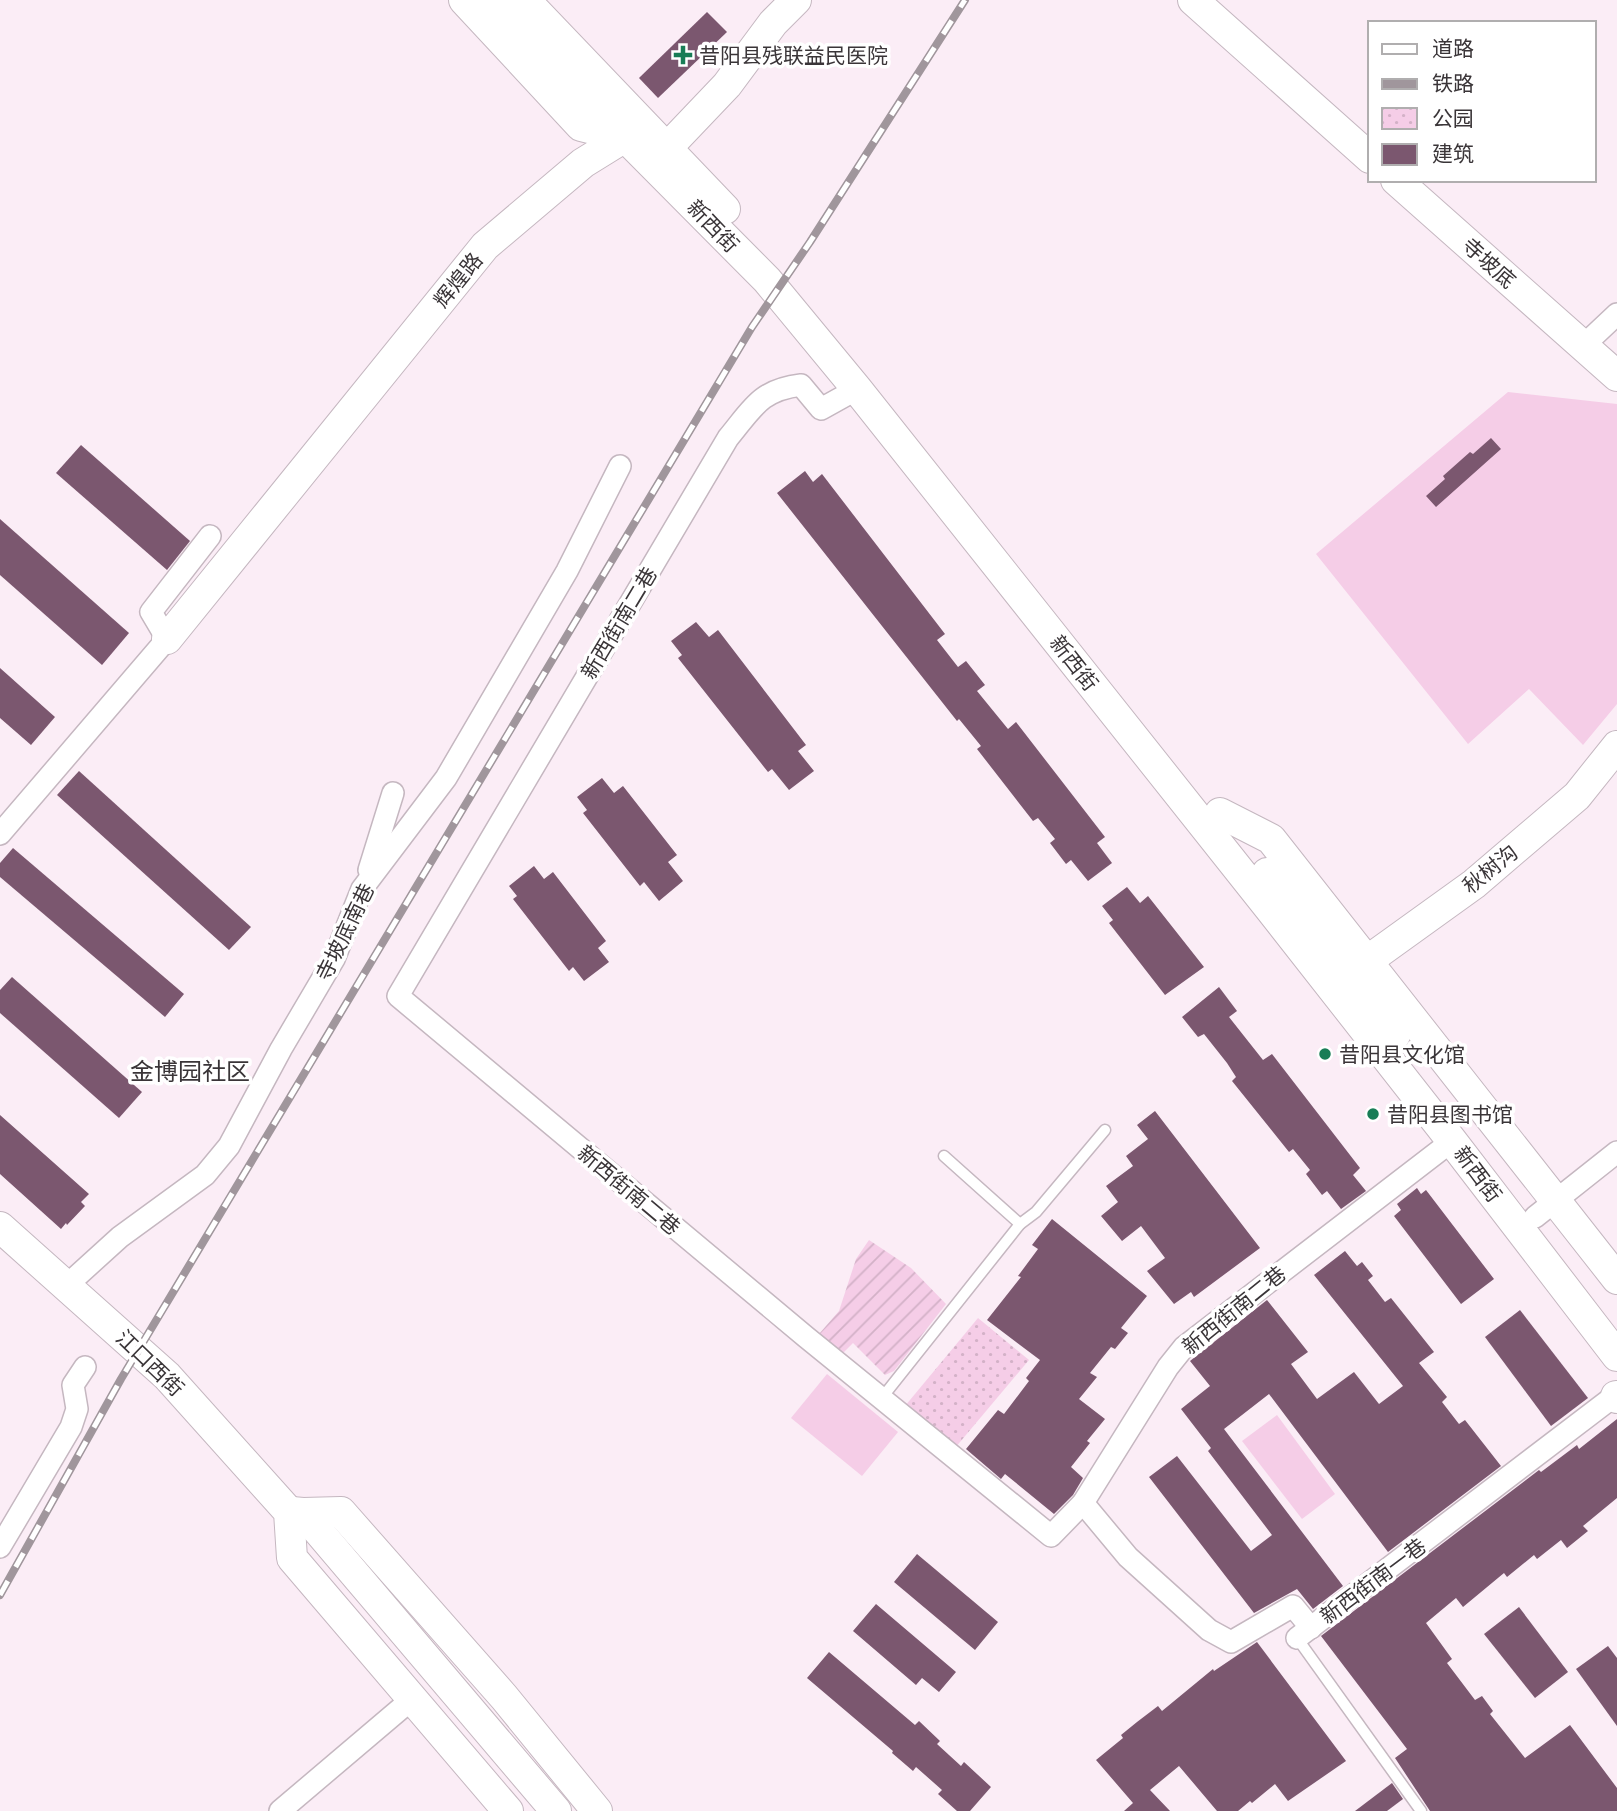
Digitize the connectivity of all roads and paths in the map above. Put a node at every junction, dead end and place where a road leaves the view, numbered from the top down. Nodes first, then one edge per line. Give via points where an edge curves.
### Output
1 (464, 0) edge
2 (496, 0) edge
3 (525, 0) edge
4 (796, 0) edge
5 (1193, 0) edge
6 (625, 137) junction
7 (667, 148) junction
8 (1368, 156) edge
9 (1398, 182) edge
10 (1617, 314) edge
11 (1583, 346) junction
12 (1617, 376) edge
13 (857, 389) junction
14 (620, 466) dead end
15 (210, 536) dead end
16 (167, 639) junction
17 (1617, 746) edge
18 (393, 793) dead end
19 (0, 834) edge
20 (362, 889) junction
21 (1357, 969) junction
22 (1105, 1130) dead end
23 (1452, 1141) junction
24 (1617, 1152) edge
25 (944, 1156) dead end
26 (1545, 1209) junction
27 (1020, 1224) junction
28 (3, 1234) edge
29 (1617, 1279) edge
30 (66, 1286) junction
31 (1617, 1323) edge
32 (1617, 1356) edge
33 (85, 1367) dead end
34 (1617, 1396) edge
35 (881, 1399) junction
36 (1083, 1503) junction
37 (294, 1517) junction
38 (0, 1547) edge
39 (1304, 1633) junction
40 (504, 1697) junction
41 (412, 1699) junction
42 (467, 1733) junction
43 (280, 1811) edge
44 (508, 1811) edge
45 (537, 1811) edge
46 (556, 1811) edge
47 (597, 1811) edge
48 (1421, 1811) edge

1 - 6 main road via 581,126
2 - 6 main road, 新西街
3 - 7 main road, 新西街
4 - 7 main road via 727,85
5 - 8 main road
6 - 7 main road
6 - 13 main road, 新西街 via 766,281
6 - 16 main road, 辉煌路 via 583,163 485,246
7 - 21 main road, 新西街 via 799,288 1220,813
9 - 11 main road, 寺坡底
10 - 11 street
11 - 12 main road, 寺坡底
13 - 23 main road, 新西街
13 - 35 street, 新西街南二巷 via 821,409 802,385 780,388 760,400 728,438 398,996
14 - 20 street, 寺坡底南巷 via 566,571 453,767
15 - 16 street via 151,612
16 - 19 street
17 - 21 main road, 秋树沟 via 1577,796 1474,884
18 - 20 street
20 - 30 street, 寺坡底南巷 via 334,959 229,1146 205,1175 120,1237
21 - 26 main road, 新西街
22 - 27 lane via 1036,1212
23 - 32 main road, 新西街
23 - 36 street, 新西街南二巷 via 1184,1348
24 - 26 street
25 - 27 lane
26 - 29 main road
26 - 31 main road, 新西街
27 - 35 lane
28 - 30 main road, 江口西街
30 - 37 main road, 江口西街 via 167,1376
33 - 38 street via 74,1385 78,1409 71,1427
34 - 39 street, 新西街南一巷
35 - 36 street, 新西街南二巷 via 1051,1536
36 - 39 street via 1128,1557 1209,1630 1231,1642 1293,1606
37 - 40 main road via 341,1512
37 - 41 main road via 292,1558
37 - 42 main road, 江口西街
39 - 48 lane
40 - 42 main road
40 - 47 main road
41 - 42 main road
41 - 43 street
42 - 44 main road
42 - 45 main road, 江口西街
42 - 46 main road, 江口西街

